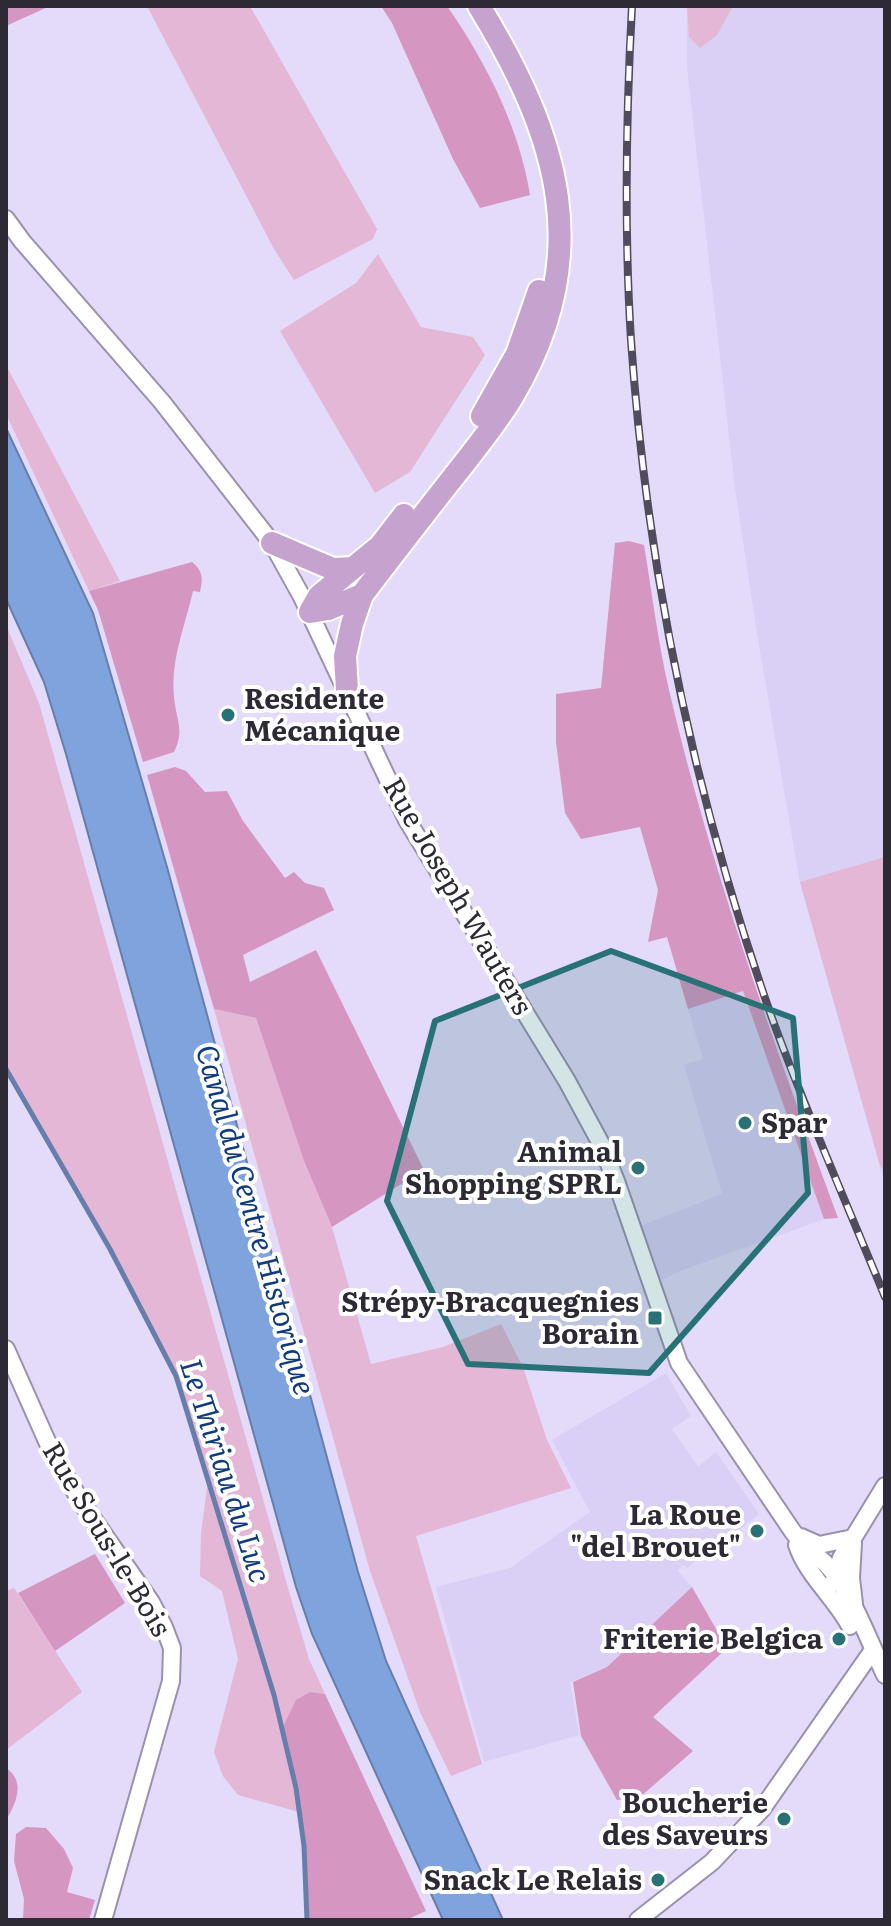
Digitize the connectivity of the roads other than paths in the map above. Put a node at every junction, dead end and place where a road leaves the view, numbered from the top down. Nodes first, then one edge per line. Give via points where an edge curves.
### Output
1 (461, 6) edge
2 (479, 6) edge
3 (6, 219) edge
4 (272, 543) junction
5 (353, 568) junction
6 (362, 595) junction
7 (310, 612) junction
8 (347, 690) junction
9 (6, 1349) edge
10 (885, 1486) edge
11 (793, 1532) junction
12 (799, 1551) junction
13 (841, 1558) junction
14 (832, 1596) junction
15 (856, 1614) junction
16 (870, 1654) junction
17 (885, 1678) edge
18 (103, 1920) edge
19 (638, 1920) edge

1 - 5 highway via 509,89 538,162 546,228 540,289 517,354 477,424 380,546
2 - 6 highway via 521,84 551,159 560,231 554,294 531,362 511,398
3 - 4 street, Rue Joseph Wauters via 162,402
4 - 5 highway via 333,569
4 - 7 street, Rue Joseph Wauters
5 - 7 highway via 319,596
6 - 7 highway
6 - 8 highway via 345,656
7 - 8 street, Rue Joseph Wauters
8 - 11 street, Rue Joseph Wauters via 407,820 600,1142 679,1363
9 - 18 street, Rue Sous-le-Bois via 54,1457 151,1602 172,1648 171,1681
10 - 13 street
11 - 12 street
11 - 13 street
11 - 13 street via 808,1550
12 - 13 street
12 - 14 street
13 - 14 street
13 - 15 street
13 - 15 street via 851,1578
14 - 16 street
15 - 16 street
16 - 17 street via 880,1678
16 - 19 street via 762,1809 712,1862

